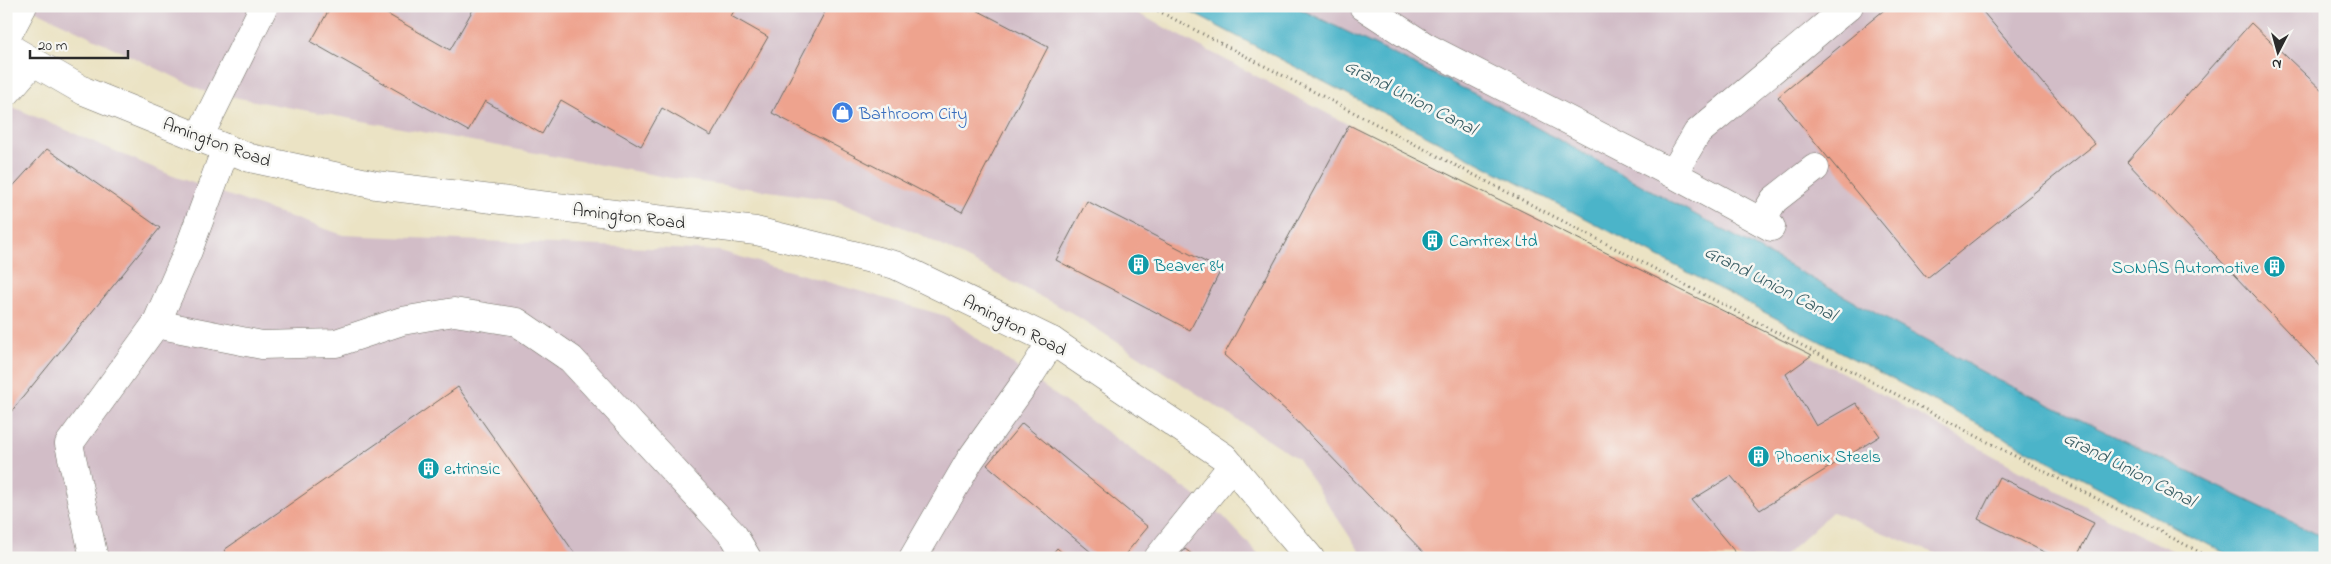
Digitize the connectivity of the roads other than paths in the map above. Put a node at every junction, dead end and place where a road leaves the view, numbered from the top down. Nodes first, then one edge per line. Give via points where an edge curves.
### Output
1 (23, 6) edge
2 (264, 6) edge
3 (1363, 6) edge
4 (1849, 6) edge
5 (6, 38) edge
6 (6, 46) edge
7 (33, 62) junction
8 (6, 93) edge
9 (199, 137) junction
10 (226, 148) junction
11 (1815, 168) dead end
12 (1673, 174) junction
13 (156, 324) junction
14 (1052, 341) junction
15 (1228, 461) junction
16 (94, 558) edge
17 (747, 558) edge
18 (914, 558) edge
19 (1158, 558) edge
20 (1310, 558) edge

1 - 5 street
2 - 9 street
3 - 12 street via 1426,47
4 - 12 street via 1697,133
6 - 7 street, Amington Road
7 - 8 street
7 - 9 street, Amington Road via 84,91
9 - 10 street, Amington Road
10 - 13 street via 188,251
10 - 14 street, Amington Road via 250,158 376,185 756,231 895,265
11 - 12 street via 1774,200 1766,224
13 - 16 street via 69,444
13 - 17 street via 262,345 336,343 402,321 454,312 517,322 571,359 734,536
14 - 15 street, Amington Road
14 - 18 street via 970,460
15 - 19 street
15 - 20 street, Amington Road

